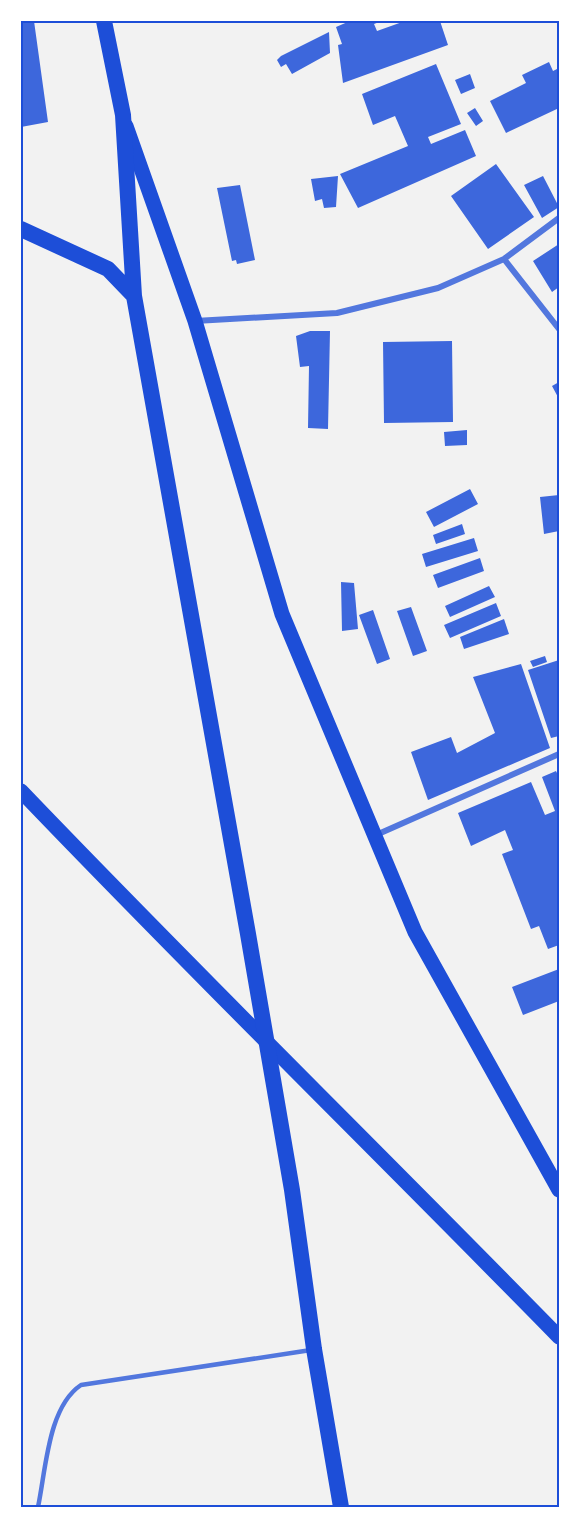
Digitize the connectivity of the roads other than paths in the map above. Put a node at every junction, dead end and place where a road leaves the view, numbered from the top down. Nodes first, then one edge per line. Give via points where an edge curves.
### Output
1 (104, 21) edge
2 (123, 115) junction
3 (559, 218) edge
4 (21, 229) edge
5 (504, 259) junction
6 (134, 296) junction
7 (195, 321) junction
8 (559, 329) edge
9 (559, 754) edge
10 (21, 791) edge
11 (374, 836) junction
12 (559, 1190) edge
13 (559, 1337) edge
14 (314, 1349) junction
15 (38, 1507) edge
16 (341, 1507) edge

1 - 2 highway
2 - 6 highway
2 - 7 main road
3 - 5 street
4 - 6 highway via 108,269
5 - 7 street via 438,288 337,313
5 - 8 street
6 - 14 highway via 292,1190
7 - 11 main road via 282,614
9 - 11 street
10 - 13 main road via 186,964
11 - 12 main road via 415,932
14 - 15 lane via 81,1384 68,1394 57,1414
14 - 16 highway

